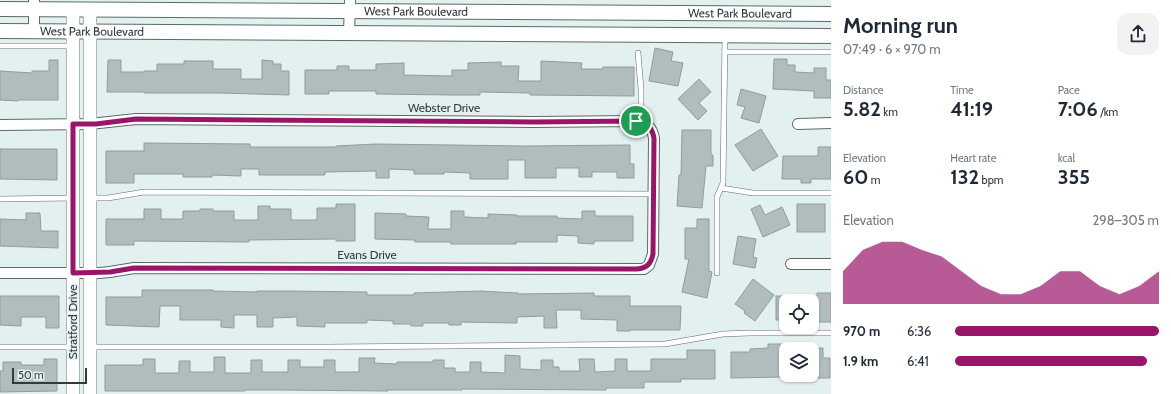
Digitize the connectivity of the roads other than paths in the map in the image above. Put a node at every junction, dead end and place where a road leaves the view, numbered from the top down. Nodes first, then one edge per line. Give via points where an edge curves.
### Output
1 (34, 5) edge
2 (349, 6) edge
3 (0, 9) edge
4 (73, 10) junction
5 (90, 10) junction
6 (831, 14) edge
7 (0, 32) edge
8 (34, 32) junction
9 (73, 32) junction
10 (90, 32) junction
11 (349, 34) junction
12 (725, 35) junction
13 (831, 36) edge
14 (0, 46) edge
15 (73, 46) junction
16 (725, 52) junction
17 (831, 52) edge
18 (638, 53) dead end
19 (636, 121) junction
20 (831, 123) edge
21 (73, 124) junction
22 (90, 124) junction
23 (798, 124) dead end
24 (0, 125) edge
25 (721, 188) junction
26 (831, 193) edge
27 (653, 194) junction
28 (0, 198) edge
29 (74, 198) junction
30 (90, 198) junction
31 (791, 264) dead end
32 (831, 264) edge
33 (0, 273) edge
34 (73, 273) junction
35 (90, 273) junction
36 (717, 273) dead end
37 (831, 333) edge
38 (0, 347) edge
39 (73, 347) junction
40 (90, 347) junction
41 (73, 394) edge
42 (90, 394) edge

1 - 3 main road, West Park Boulevard
1 - 4 main road, West Park Boulevard
1 - 8 street
2 - 5 main road, West Park Boulevard
2 - 6 main road, West Park Boulevard
2 - 11 street
4 - 5 main road, West Park Boulevard
4 - 9 street, Stratford Drive
5 - 10 street, Stratford Drive
7 - 8 main road, West Park Boulevard
8 - 9 main road, West Park Boulevard
9 - 10 main road, West Park Boulevard
9 - 15 street, Stratford Drive
10 - 11 main road, West Park Boulevard
10 - 22 street, Stratford Drive
11 - 12 main road, West Park Boulevard
12 - 13 main road, West Park Boulevard
12 - 16 lane
14 - 15 lane
15 - 21 street, Stratford Drive
16 - 17 lane
16 - 25 lane
18 - 19 lane via 641,108
19 - 22 street, Webster Drive via 136,119
19 - 27 street via 644,122 653,132
20 - 23 street
21 - 22 street, Webster Drive
21 - 24 street, Webster Drive
21 - 29 street, Stratford Drive
22 - 30 street, Stratford Drive
25 - 26 lane via 753,193
25 - 36 lane via 717,197
27 - 30 lane via 151,192
27 - 35 street, Evans Drive via 653,254 649,265 644,268 134,268
28 - 29 lane
29 - 34 street, Stratford Drive
30 - 35 street, Stratford Drive
31 - 32 street
33 - 34 street, Evans Drive
34 - 35 street, Evans Drive
34 - 39 street, Stratford Drive
35 - 40 street, Stratford Drive
37 - 40 lane via 736,333 665,344
38 - 39 lane
39 - 41 street, Stratford Drive
40 - 42 street, Stratford Drive

